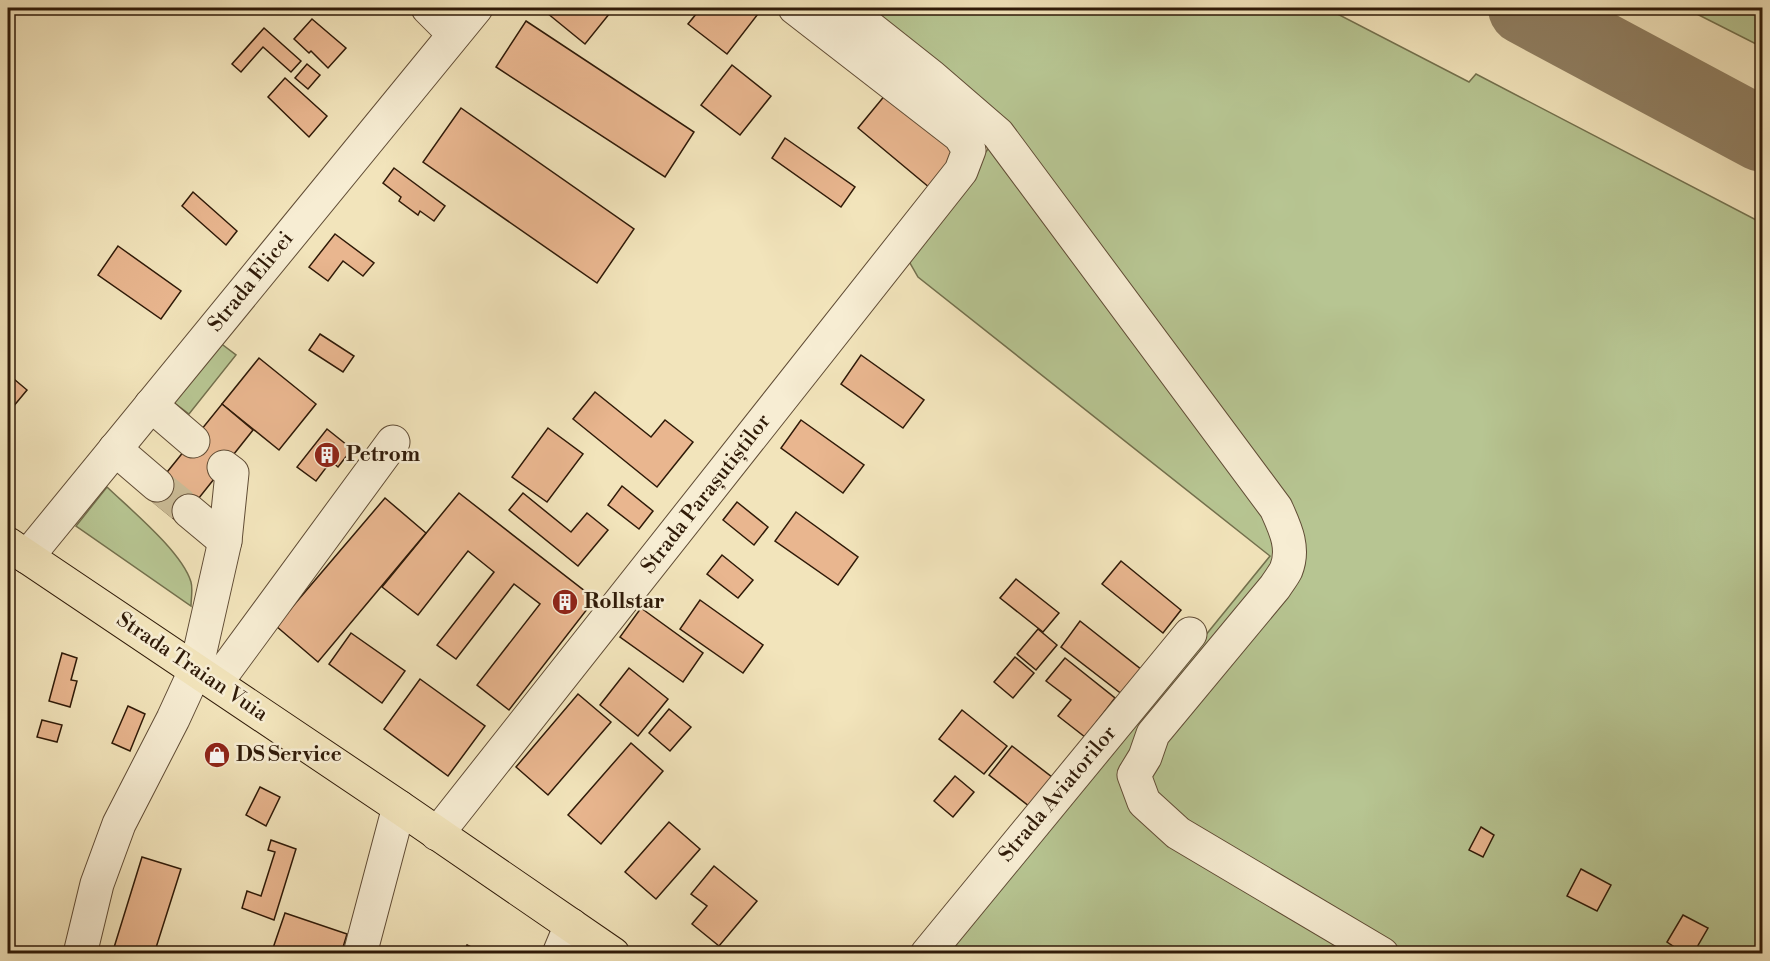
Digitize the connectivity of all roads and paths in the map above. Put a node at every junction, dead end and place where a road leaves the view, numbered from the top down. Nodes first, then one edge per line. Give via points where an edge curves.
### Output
1 (428, 8) edge
2 (476, 8) edge
3 (795, 8) edge
4 (845, 8) edge
5 (454, 34) junction
6 (151, 405) junction
7 (193, 441) dead end
8 (393, 442) dead end
9 (115, 449) junction
10 (224, 467) dead end
11 (157, 485) tunnel mouth
12 (189, 511) tunnel mouth
13 (225, 541) junction
14 (17, 550) edge
15 (1190, 634) dead end
16 (206, 676) junction
17 (399, 807) junction
18 (437, 834) junction
19 (565, 939) edge
20 (80, 954) edge
21 (360, 954) edge
22 (613, 954) edge
23 (927, 954) edge
24 (1382, 954) edge

1 - 5 street
2 - 5 street, Strada Elicei
3 - 18 street, Strada Parașutiștilor via 960,136 969,150 961,171
4 - 24 street via 998,134 1276,508 1287,532 1291,549 1286,570 1275,587 1153,734 1134,775 1144,802 1178,832
5 - 6 street, Strada Elicei
6 - 7 street
6 - 9 street, Strada Elicei
8 - 16 street
9 - 11 street
9 - 14 street, Strada Elicei
10 - 13 street via 232,473
12 - 13 street
13 - 16 street
14 - 16 main road, Strada Traian Vuia
15 - 23 street, Strada Aviatorilor
16 - 17 main road, Strada Traian Vuia
16 - 20 street via 173,718 119,824 97,884
17 - 18 main road, Strada Traian Vuia
17 - 21 street
18 - 19 main road, Strada Traian Vuia
19 - 22 main road, Strada Traian Vuia

